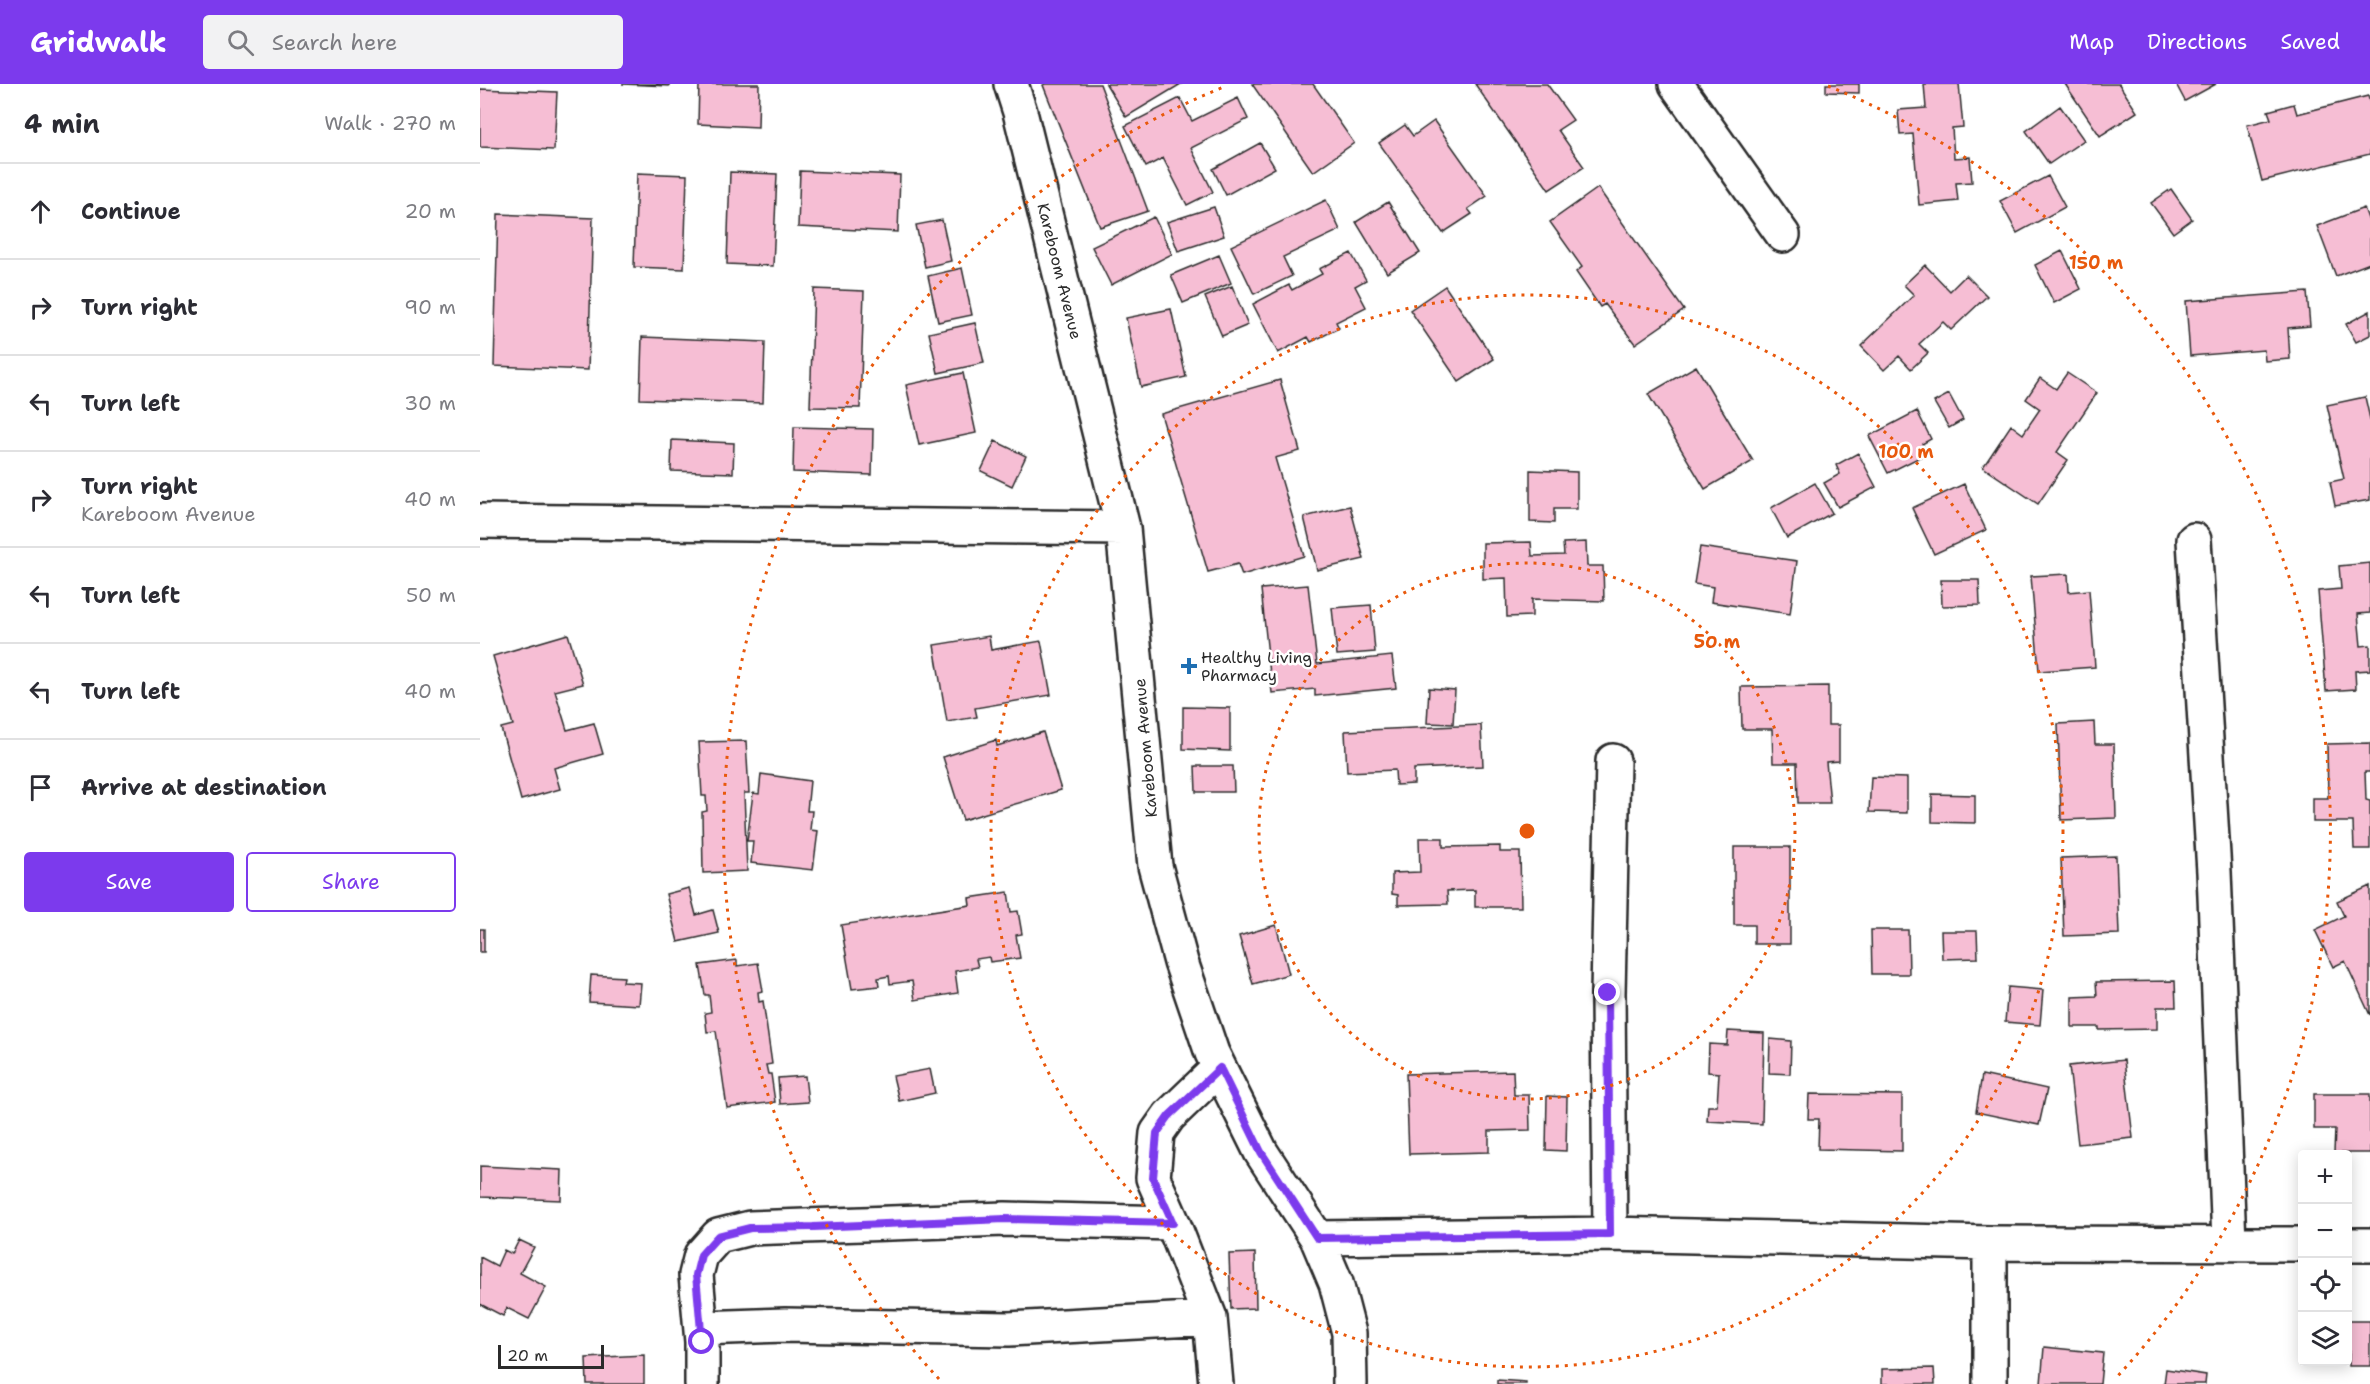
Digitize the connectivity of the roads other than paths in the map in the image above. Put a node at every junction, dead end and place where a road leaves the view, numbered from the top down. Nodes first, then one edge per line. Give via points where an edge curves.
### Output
1 (1011, 84) edge
2 (1676, 84) edge
3 (1782, 235) dead end
4 (480, 521) edge
5 (1123, 528) junction
6 (2194, 540) dead end
7 (1613, 761) dead end
8 (1220, 1068) junction
9 (1173, 1223) junction
10 (1610, 1234) junction
11 (1317, 1238) junction
12 (2229, 1242) junction
13 (1990, 1243) junction
14 (2298, 1244) edge
15 (2352, 1245) edge
16 (2370, 1245) edge
17 (1210, 1318) junction
18 (701, 1328) junction
19 (702, 1384) edge
20 (1216, 1384) edge
21 (1350, 1384) edge
22 (1990, 1384) edge

1 - 5 street, Kareboom Avenue
2 - 3 street
4 - 5 street
5 - 8 street, Kareboom Avenue via 1155,866 1181,962
6 - 12 street via 2215,884
7 - 10 street via 1608,993
8 - 9 street via 1169,1116 1157,1133 1153,1178
8 - 11 street, Kareboom Avenue via 1261,1152
9 - 17 street
9 - 18 street via 1005,1219 750,1228 718,1236 701,1255 696,1275
10 - 11 street
10 - 13 street
11 - 21 street, Kareboom Avenue via 1336,1283 1349,1333
12 - 13 street
12 - 14 street
13 - 22 street
15 - 16 street
17 - 18 street via 1009,1329 785,1325
17 - 20 street
18 - 19 street

